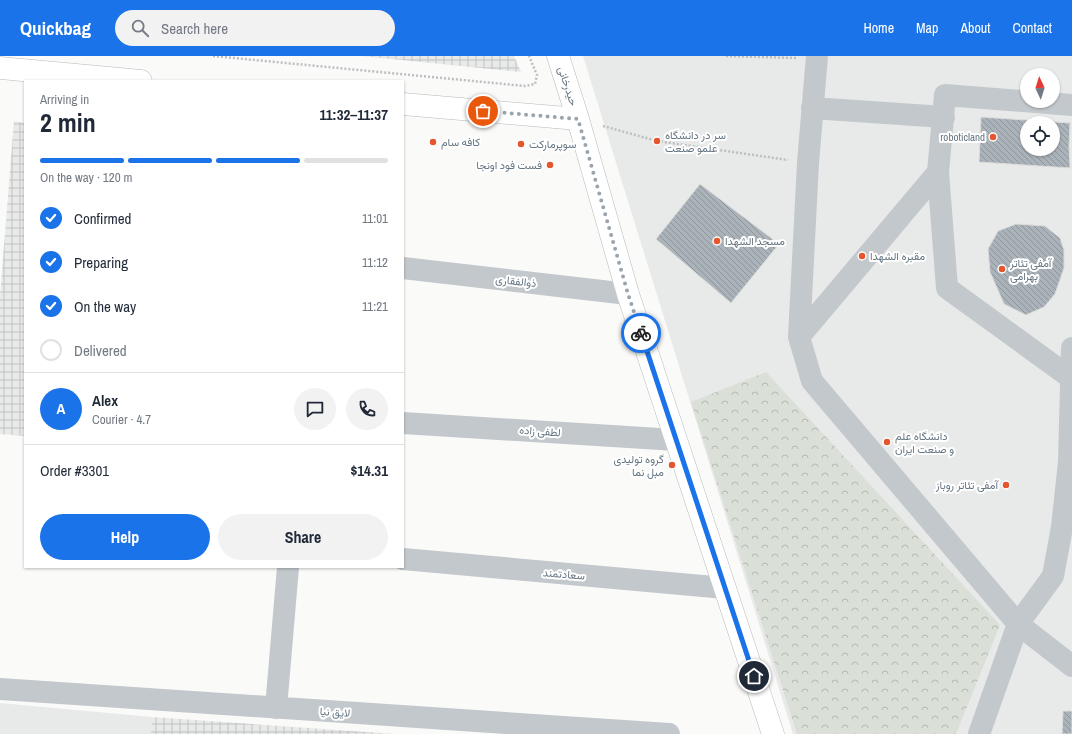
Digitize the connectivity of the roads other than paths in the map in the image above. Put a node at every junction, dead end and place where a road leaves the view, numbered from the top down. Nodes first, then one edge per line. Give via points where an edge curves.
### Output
1 (21, 56) edge
2 (558, 56) edge
3 (816, 57) edge
4 (0, 68) edge
5 (46, 73) junction
6 (130, 80) edge
7 (404, 104) edge
8 (1072, 105) edge
9 (812, 108) junction
10 (944, 117) junction
11 (578, 119) junction
12 (938, 172) junction
13 (404, 268) edge
14 (628, 294) junction
15 (799, 337) junction
16 (1072, 348) edge
17 (1071, 378) junction
18 (404, 422) edge
19 (676, 440) junction
20 (1070, 462) edge
21 (1067, 527) edge
22 (404, 559) edge
23 (288, 568) edge
24 (1062, 576) edge
25 (725, 588) junction
26 (1018, 624) junction
27 (1072, 666) edge
28 (0, 689) edge
29 (276, 708) junction
30 (669, 734) edge
31 (773, 734) edge
32 (979, 734) edge

1 - 5 main road
2 - 11 main road, حیدرخانی
3 - 9 street
4 - 5 main road
5 - 6 main road
7 - 11 main road
8 - 10 street via 946,95
9 - 10 street
9 - 15 street
10 - 12 street
11 - 14 main road, حیدرخانی
12 - 15 street
12 - 17 street via 947,288
13 - 14 street, ذوالفقاری
14 - 19 main road, حیدرخانی
15 - 26 street via 812,381
16 - 17 street
17 - 20 street
18 - 19 street, لطفی زاده
19 - 25 main road, حیدرخانی
20 - 21 street
21 - 24 street
22 - 25 street, سعادتمند
23 - 29 street
24 - 26 street
25 - 31 main road, حیدرخانی
26 - 27 street
26 - 32 street
28 - 29 street, لایق نیا
29 - 30 street, لایق نیا

